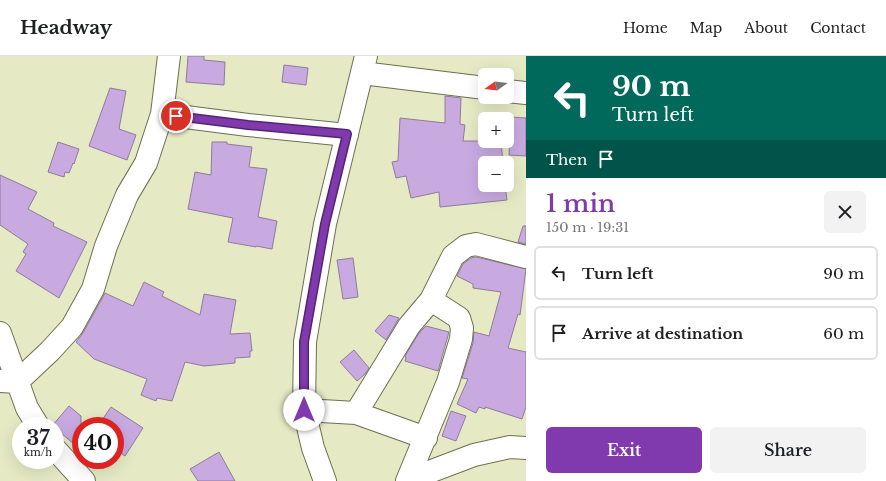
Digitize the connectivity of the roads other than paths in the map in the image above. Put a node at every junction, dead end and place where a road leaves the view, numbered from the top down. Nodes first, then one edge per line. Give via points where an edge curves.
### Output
1 (169, 56) edge
2 (364, 64) edge
3 (478, 87) edge
4 (514, 92) edge
5 (526, 93) edge
6 (162, 114) junction
7 (347, 134) junction
8 (526, 257) edge
9 (431, 300) junction
10 (0, 333) edge
11 (8, 382) edge
12 (304, 410) junction
13 (356, 413) junction
14 (32, 417) edge
15 (426, 438) junction
16 (526, 448) edge
17 (64, 459) edge
18 (408, 480) edge
19 (84, 481) edge
20 (325, 481) edge

1 - 6 street
2 - 3 street
2 - 7 street
4 - 5 street
6 - 7 street
6 - 11 street via 146,163 127,195 106,246 93,290 72,327 50,351
7 - 12 street via 325,224 304,342
8 - 9 street via 476,244 466,246 453,256
9 - 13 street via 409,326
9 - 15 street via 459,318 462,328 448,382
10 - 11 street
11 - 14 street
12 - 13 street
12 - 20 street via 313,448
13 - 15 street
15 - 18 street
16 - 18 street via 510,447 474,455
17 - 19 street

